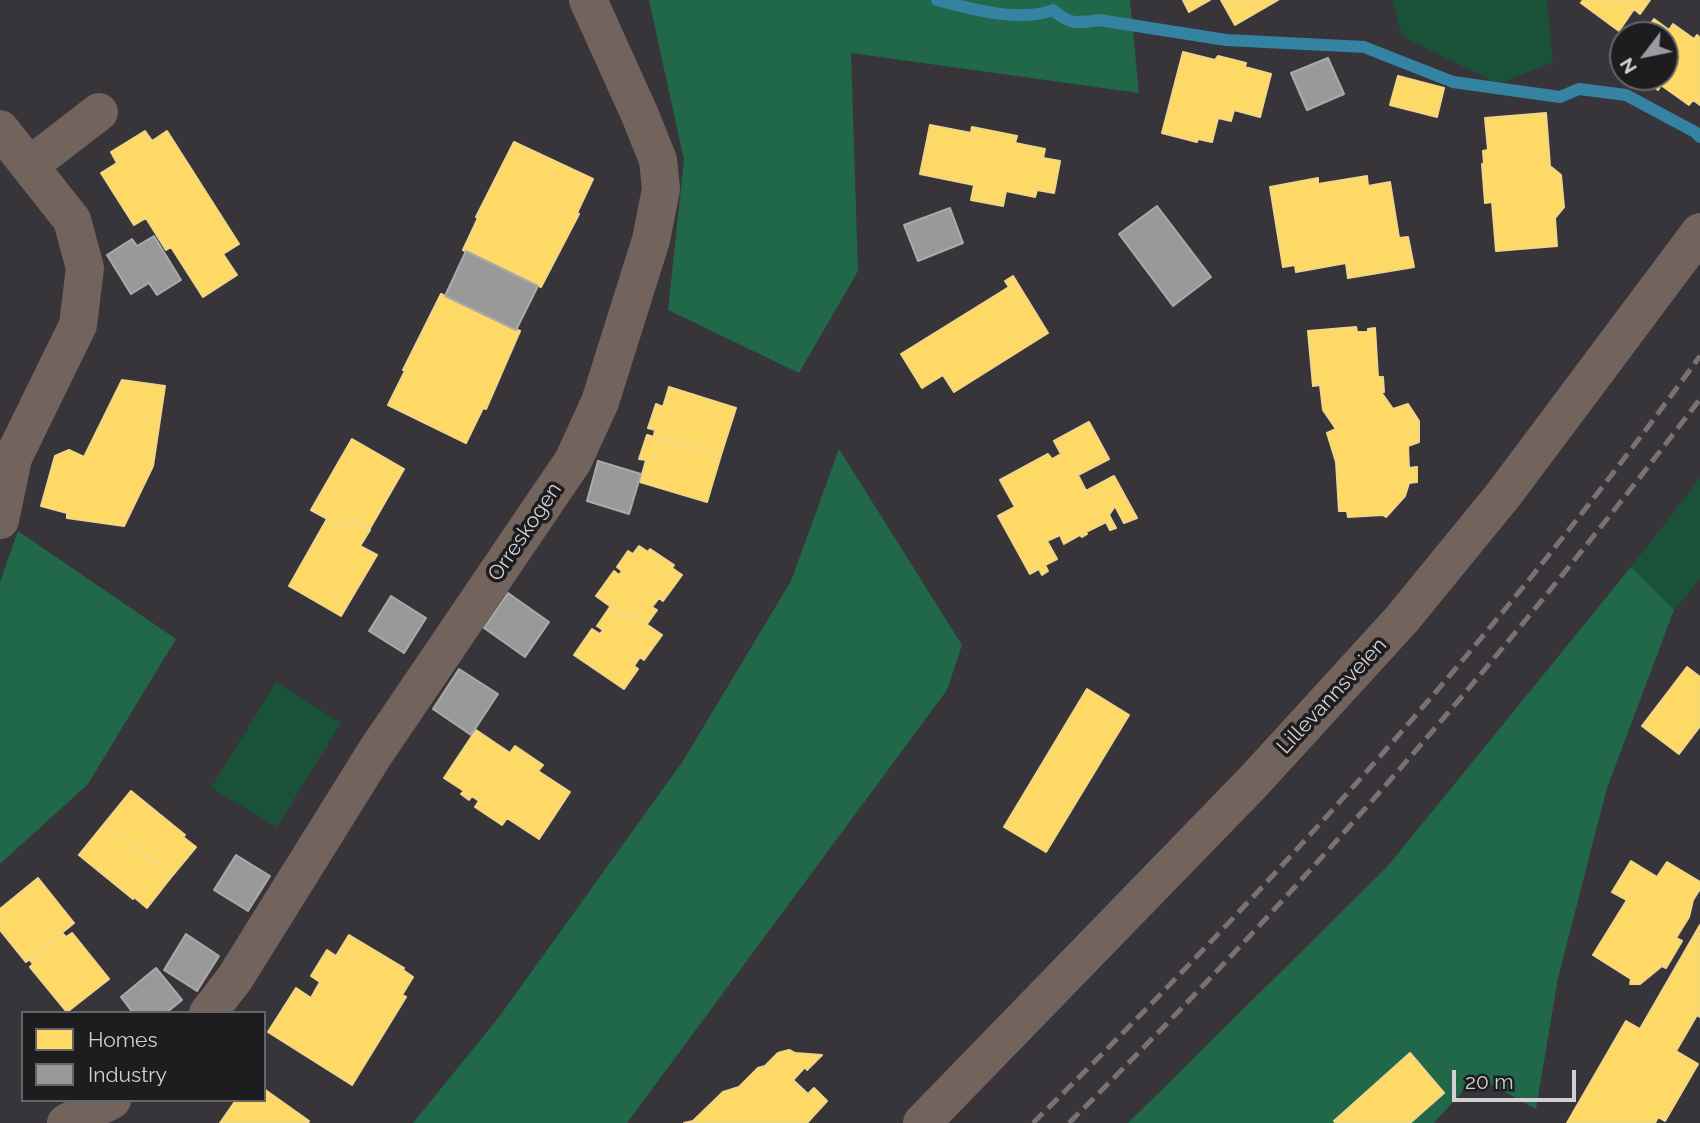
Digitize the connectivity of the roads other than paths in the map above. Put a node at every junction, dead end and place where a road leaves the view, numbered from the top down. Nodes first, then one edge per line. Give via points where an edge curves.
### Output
1 (588, 0) edge
2 (99, 112) dead end
3 (0, 129) edge
4 (29, 166) junction
5 (1700, 232) edge
6 (0, 520) edge
7 (210, 1011) edge
8 (108, 1102) edge
9 (66, 1123) edge
10 (922, 1123) edge

1 - 7 street, Orreskogen via 658,160 661,189 600,402 573,461 375,753 235,978
2 - 4 street
3 - 4 street
4 - 6 street via 72,220 85,268 78,325 13,458
5 - 10 street, Lillevannsveien via 1504,494 1402,620 1253,782
8 - 9 street

